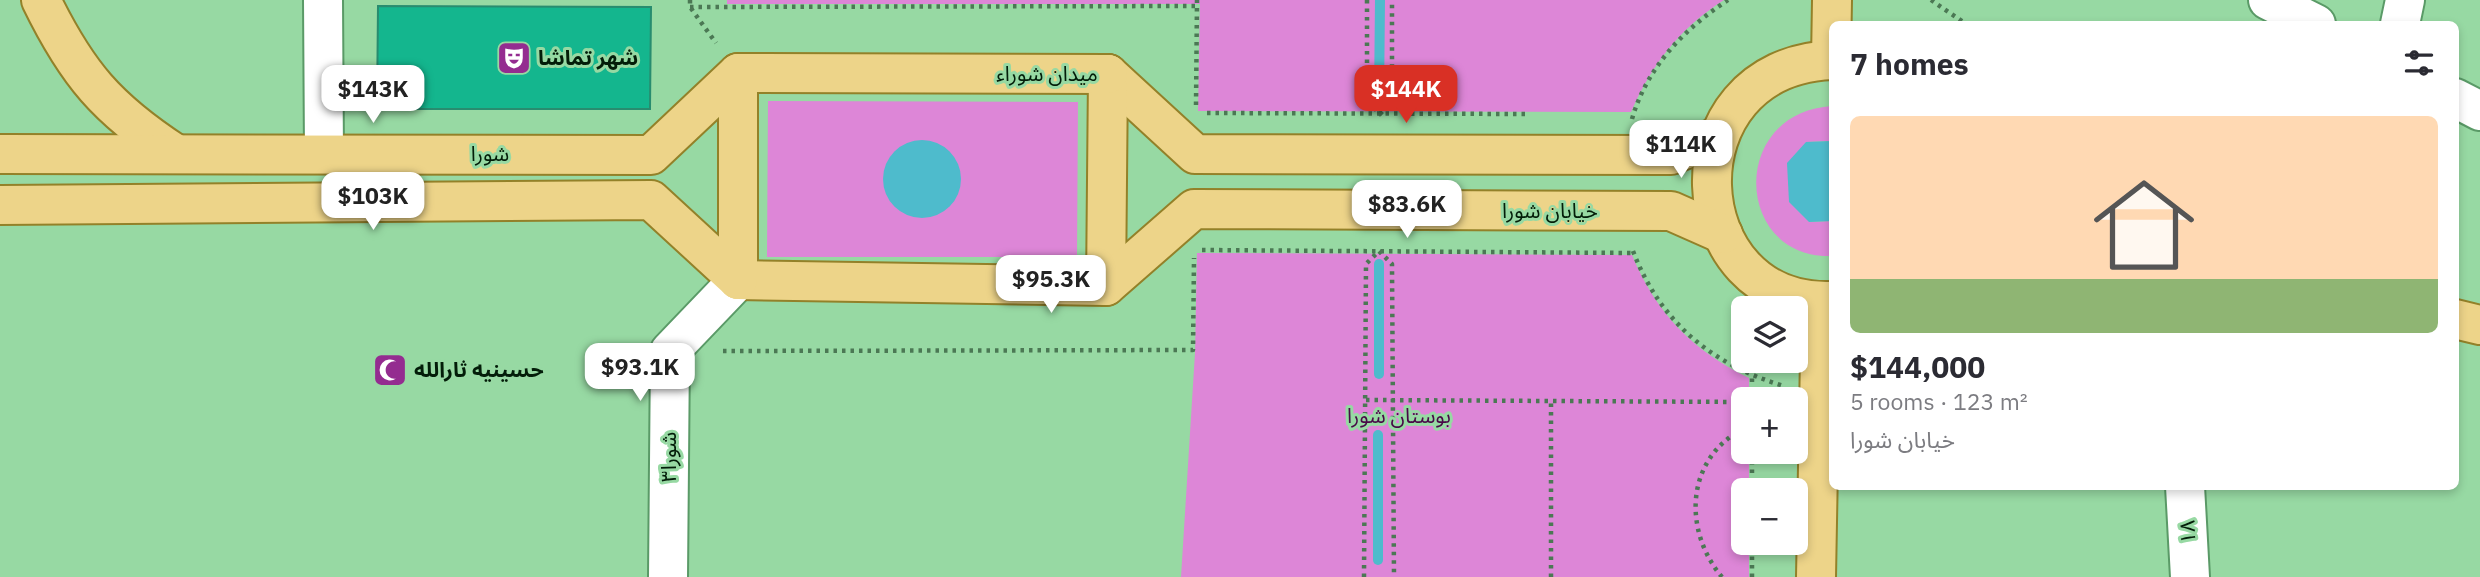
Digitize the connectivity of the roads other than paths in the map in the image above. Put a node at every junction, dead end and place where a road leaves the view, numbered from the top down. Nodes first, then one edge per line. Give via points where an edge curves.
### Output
1 (41, 0) edge
2 (323, 0) edge
3 (1832, 0) edge
4 (2268, 0) edge
5 (2405, 0) edge
6 (1832, 21) edge
7 (2310, 21) edge
8 (2401, 21) edge
9 (1829, 60) edge
10 (738, 73) junction
11 (1108, 74) junction
12 (2459, 100) edge
13 (2480, 111) edge
14 (1719, 136) junction
15 (0, 154) edge
16 (176, 154) junction
17 (324, 154) junction
18 (0, 205) edge
19 (1723, 234) junction
20 (738, 280) junction
21 (1106, 286) junction
22 (1827, 301) edge
23 (2459, 320) edge
24 (2480, 325) edge
25 (2185, 490) edge
26 (668, 577) edge
27 (1816, 577) edge
28 (2190, 577) edge

1 - 16 main road via 64,47 94,89 132,125
2 - 17 street
3 - 6 main road
4 - 7 street
5 - 8 street
9 - 14 main road via 1807,62 1764,81 1730,115
10 - 11 main road, میدان شوراء
10 - 17 main road, شورا via 651,155
10 - 20 main road
11 - 14 main road via 1195,154 1671,155
11 - 21 main road, میدان شوراء
12 - 13 street
14 - 19 main road via 1710,185
15 - 16 main road, شورا
16 - 17 main road, شورا
18 - 20 main road via 651,200
19 - 21 main road, خیابان شورا via 1671,211 1194,209
19 - 22 main road via 1753,273 1774,287
20 - 21 main road
20 - 26 street, شورا۳ via 670,351
22 - 27 main road
23 - 24 main road
25 - 28 street, ۱۸

